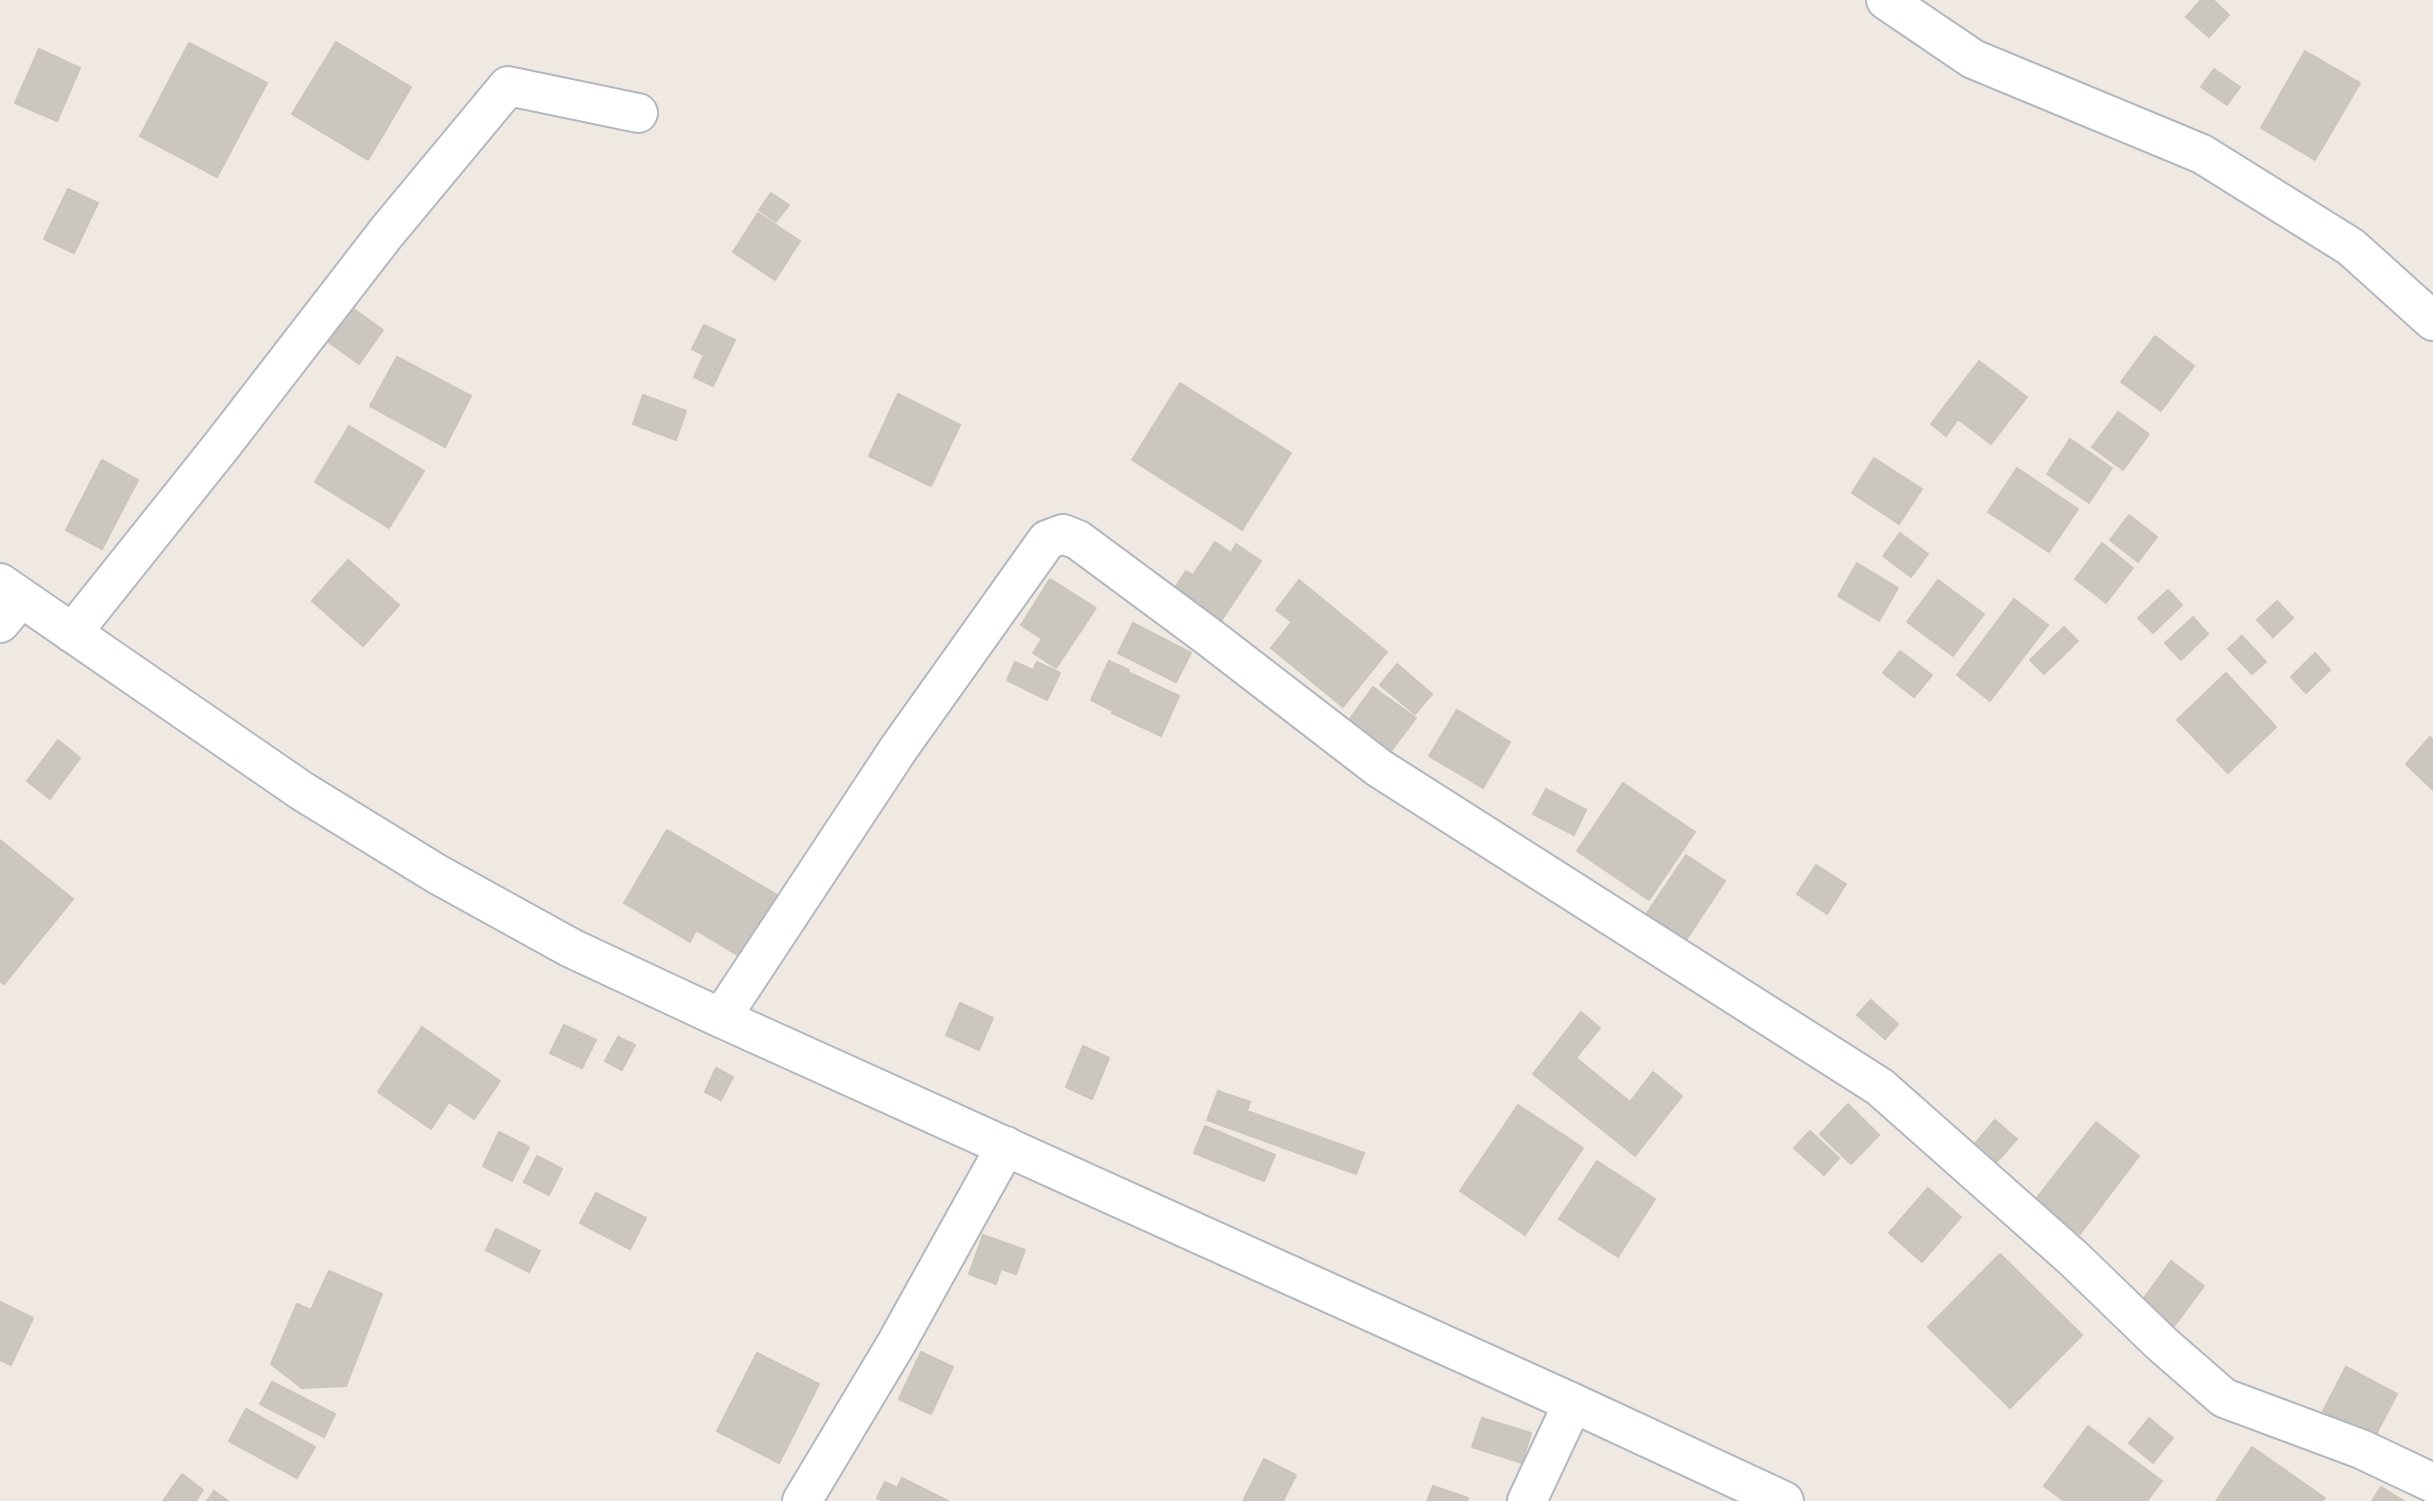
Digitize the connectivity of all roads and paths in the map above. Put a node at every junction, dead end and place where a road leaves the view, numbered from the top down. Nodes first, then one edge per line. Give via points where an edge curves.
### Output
1 (1886, 0) edge
2 (638, 113) dead end
3 (2433, 321) edge
4 (7, 601) edge
5 (72, 633) junction
6 (721, 1018) junction
7 (1006, 1146) junction
8 (1573, 1403) junction
9 (2433, 1483) edge
10 (802, 1501) edge
11 (1527, 1501) edge
12 (1784, 1501) edge

1 - 3 street via 1973,59 2202,154 2351,247
2 - 5 street via 508,86 386,233
4 - 5 street
5 - 6 street via 302,791 437,874 571,948
6 - 7 street
6 - 9 street via 899,748 1048,540 1063,534 1209,637 1379,768 1880,1087 2224,1398 2361,1449
7 - 8 street
7 - 10 street
8 - 11 street
8 - 12 street

